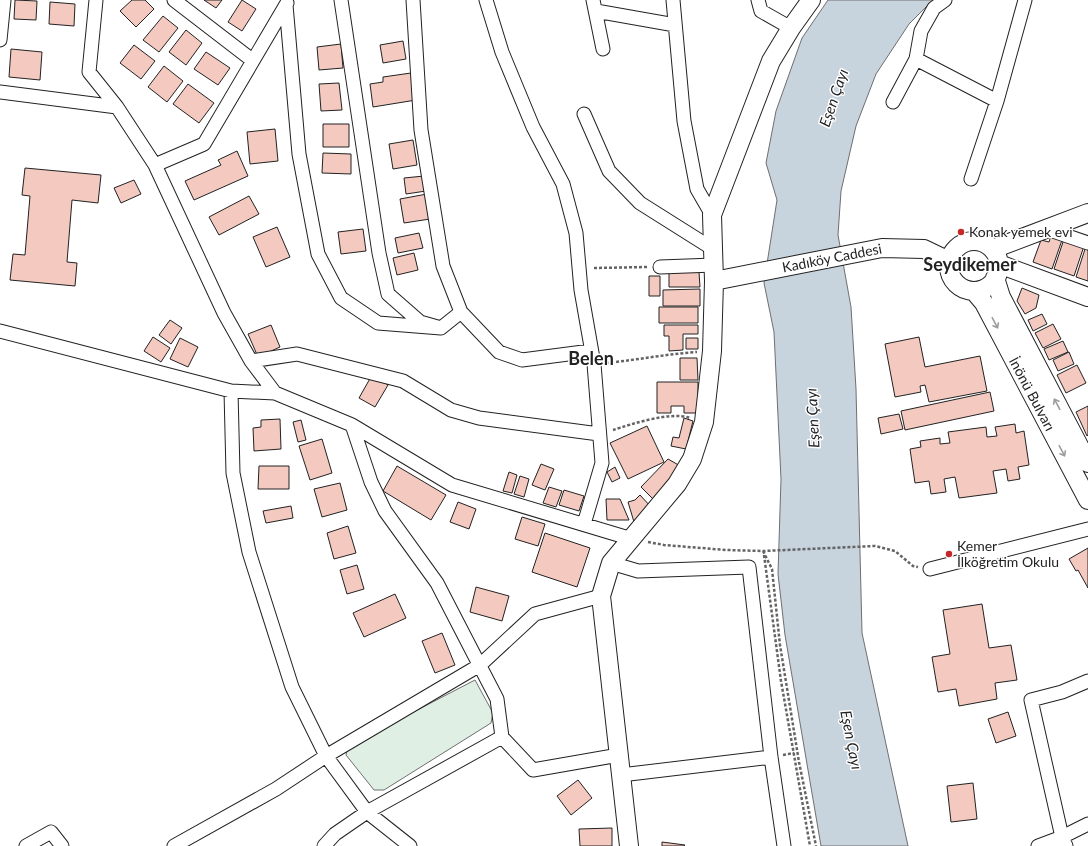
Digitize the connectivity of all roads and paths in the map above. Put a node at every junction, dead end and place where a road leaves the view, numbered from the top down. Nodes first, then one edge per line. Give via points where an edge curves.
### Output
1 (4, 0) edge
2 (96, 0) edge
3 (174, 0) edge
4 (342, 0) edge
5 (413, 0) edge
6 (486, 0) edge
7 (673, 0) edge
8 (758, 0) edge
9 (811, 0) edge
10 (945, 0) edge
11 (1025, 0) edge
12 (288, 3) edge
13 (595, 6) edge
14 (675, 25) junction
15 (791, 28) junction
16 (0, 40) edge
17 (603, 49) dead end
18 (916, 59) junction
19 (252, 60) junction
20 (0, 92) edge
21 (997, 101) junction
22 (893, 102) dead end
23 (117, 107) junction
24 (584, 114) dead end
25 (155, 165) junction
26 (971, 179) dead end
27 (1088, 213) edge
28 (712, 215) junction
29 (1047, 229) junction
30 (1088, 243) edge
31 (949, 262) junction
32 (996, 264) junction
33 (713, 265) junction
34 (660, 267) joint
35 (594, 268) dead end
36 (974, 291) junction
37 (1088, 297) edge
38 (461, 312) junction
39 (441, 328) junction
40 (0, 331) edge
41 (591, 351) junction
42 (712, 351) junction
43 (251, 361) junction
44 (594, 364) junction
45 (231, 391) junction
46 (275, 393) junction
47 (704, 422) junction
48 (352, 425) junction
49 (599, 434) junction
50 (1088, 463) edge
51 (1088, 500) edge
52 (584, 524) junction
53 (1088, 529) edge
54 (632, 539) junction
55 (763, 551) junction
56 (611, 563) junction
57 (930, 569) joint
58 (601, 596) junction
59 (480, 665) junction
60 (1088, 681) edge
61 (502, 737) junction
62 (619, 755) junction
63 (326, 756) junction
64 (771, 756) junction
65 (621, 775) junction
66 (368, 812) junction
67 (1088, 824) edge
68 (1064, 842) edge
69 (26, 846) edge
70 (62, 846) edge
71 (174, 846) edge
72 (324, 846) edge
73 (410, 846) edge
74 (629, 846) edge
75 (784, 846) edge
76 (810, 846) edge
77 (816, 846) edge
78 (1038, 846) edge

1 - 16 street
2 - 23 street via 89,72
3 - 19 street
4 - 39 street via 379,253 388,294 420,322
5 - 38 street via 421,130 443,266
6 - 41 street via 502,52 533,127 563,184 576,233 581,290
7 - 14 street
8 - 15 street via 761,11
9 - 15 street
10 - 18 street via 934,8 921,31
11 - 21 street
12 - 19 street
12 - 39 street via 299,154 318,254 341,298 378,323
13 - 14 street
13 - 17 street
14 - 28 street via 684,121 697,190
15 - 28 street via 771,61
18 - 21 street
18 - 22 street
19 - 25 street via 204,144
20 - 23 street
21 - 26 street
23 - 25 street
24 - 33 street via 609,171 640,203
25 - 43 street via 224,313
27 - 29 street
28 - 33 street
29 - 30 street
29 - 32 street
31 - 32 street via 952,253 965,242 980,241
31 - 33 street, Kadıköy Caddesi via 924,249 882,248 748,275
31 - 36 street via 949,270 957,285
32 - 36 street via 990,285
32 - 37 street
50 -> 32 street, İnönü Bulvarı via 1001,297
33 - 34 street
33 - 42 street
34 - 35 path
36 -> 51 street, İnönü Bulvarı via 984,303
38 - 39 street
38 - 41 street via 499,352 522,360
40 - 45 street
41 - 44 street
42 - 44 path via 665,354
42 - 47 street
43 - 46 street
43 - 49 street via 297,354 403,380 451,410 479,418
44 - 49 street
45 - 46 street
45 - 63 street via 233,473 249,552 292,687
46 - 48 street
47 - 49 path via 686,416 660,418 639,421
47 - 54 street via 692,459 677,484
48 - 52 street via 452,485
48 - 59 street via 371,482 385,510 437,583
49 - 52 street via 602,463
52 - 54 street
53 - 57 street
54 - 55 path via 664,545
54 - 56 street
55 - 57 path via 875,546 895,551 913,566
55 - 76 path
55 - 77 path via 772,569 780,645
56 - 58 street
56 - 64 street via 638,571 749,567
58 - 59 street via 535,614
58 - 62 street
59 - 61 street via 497,699
59 - 63 street
60 - 68 street via 1062,692 1031,700
61 - 62 street via 533,770
61 - 66 street
62 - 65 street
63 - 66 street
63 - 71 street via 276,789
64 - 65 street
64 - 75 street
65 - 74 street
66 - 72 street via 336,834
66 - 73 street
67 - 68 street
68 - 78 street
69 - 70 street via 51,832

